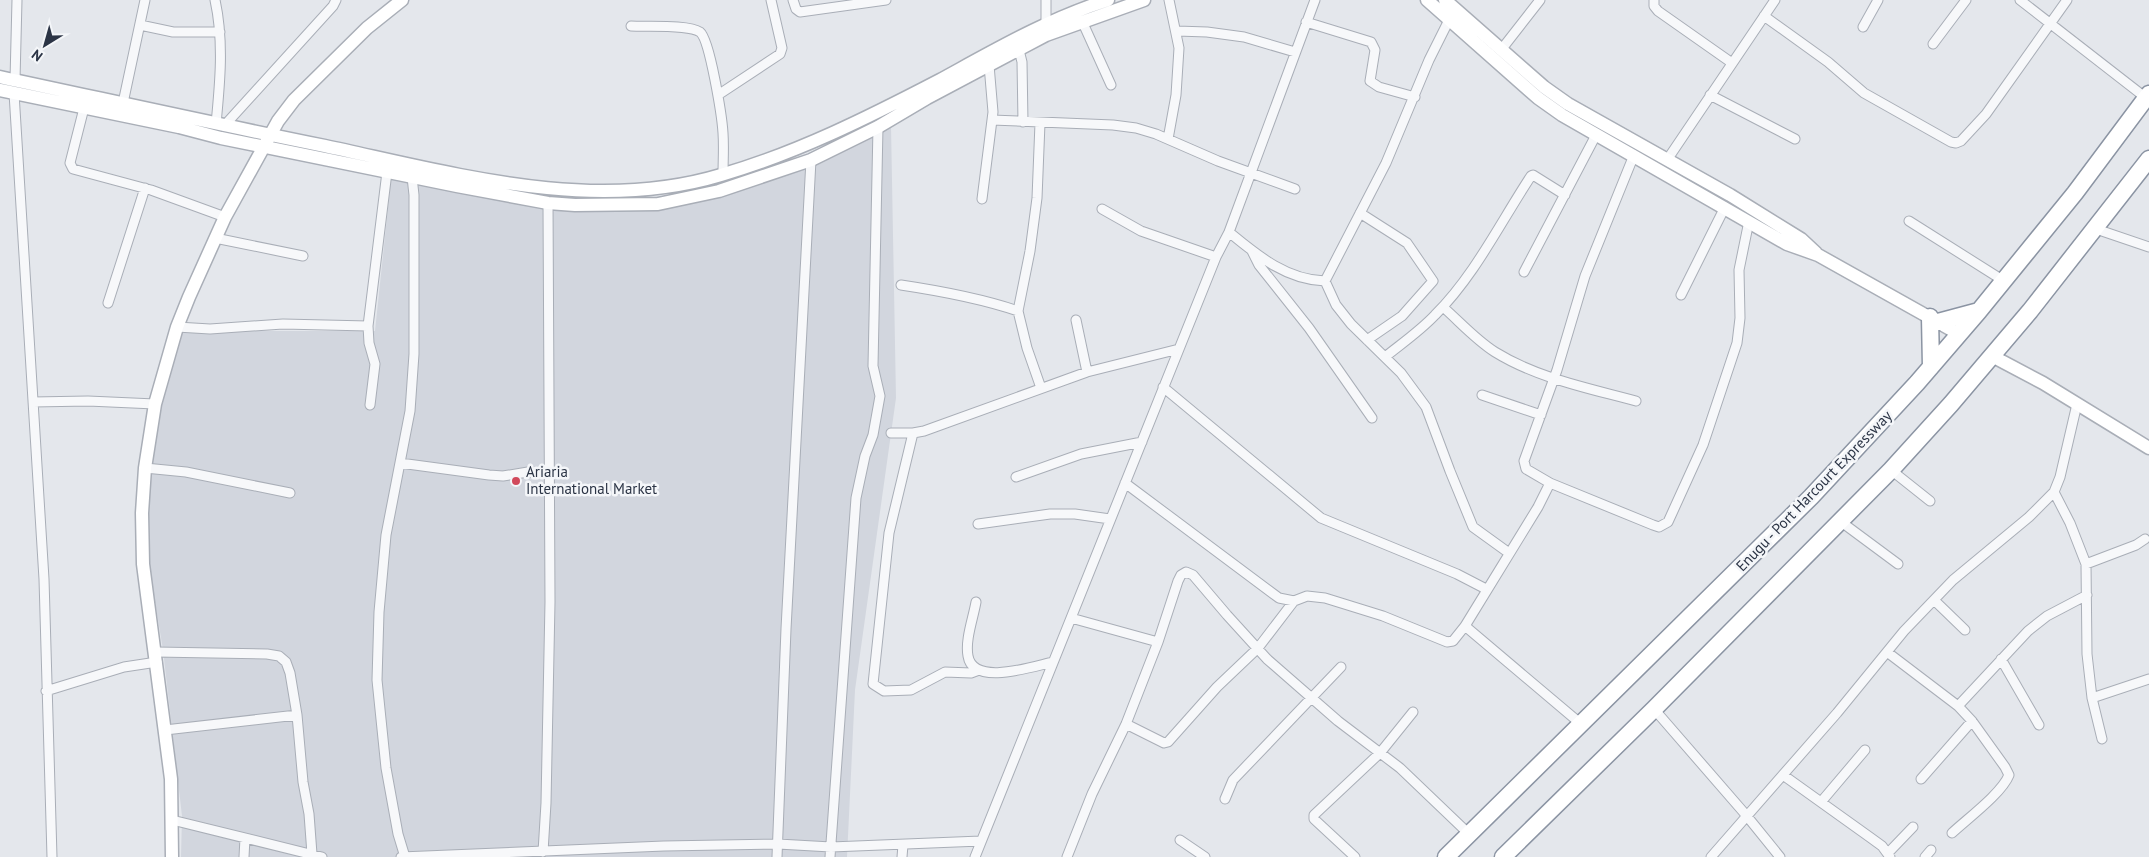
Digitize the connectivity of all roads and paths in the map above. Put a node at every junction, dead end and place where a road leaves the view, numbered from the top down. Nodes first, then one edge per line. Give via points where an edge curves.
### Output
1 (17, 0) edge
2 (145, 0) edge
3 (216, 0) edge
4 (336, 0) edge
5 (402, 0) edge
6 (772, 0) edge
7 (793, 0) edge
8 (886, 0) edge
9 (1046, 0) edge
10 (1108, 0) edge
11 (1144, 0) edge
12 (1169, 0) edge
13 (1315, 0) edge
14 (1427, 0) edge
15 (1445, 0) edge
16 (1540, 0) edge
17 (1654, 0) edge
18 (1774, 0) edge
19 (1878, 0) edge
20 (1966, 0) edge
21 (2020, 0) edge
22 (2067, 0) edge
23 (1093, 2) edge
24 (1764, 16) junction
25 (1449, 20) junction
26 (1082, 21) junction
27 (1306, 22) junction
28 (1046, 23) junction
29 (2050, 23) junction
30 (140, 25) junction
31 (631, 26) dead end
32 (1863, 27) dead end
33 (1177, 31) junction
34 (220, 32) junction
35 (1933, 44) dead end
36 (1500, 50) junction
37 (1295, 52) junction
38 (1013, 53) junction
39 (1732, 62) junction
40 (989, 65) junction
41 (0, 77) edge
42 (1111, 84) dead end
43 (15, 86) junction
44 (0, 90) edge
45 (718, 95) junction
46 (1710, 95) junction
47 (2148, 96) edge
48 (1414, 97) junction
49 (123, 103) junction
50 (84, 108) junction
51 (992, 120) junction
52 (1023, 122) junction
53 (1040, 123) junction
54 (220, 125) junction
55 (878, 127) junction
56 (1596, 135) junction
57 (1168, 139) junction
58 (1795, 140) dead end
59 (267, 141) junction
60 (1634, 155) junction
61 (811, 160) junction
62 (1667, 160) junction
63 (2149, 160) edge
64 (388, 172) junction
65 (1250, 172) junction
66 (723, 175) junction
67 (412, 177) junction
68 (145, 188) junction
69 (1295, 189) dead end
70 (1565, 195) junction
71 (982, 199) dead end
72 (548, 203) junction
73 (1725, 207) junction
74 (1102, 209) dead end
75 (1360, 213) junction
76 (225, 217) junction
77 (1749, 221) junction
78 (1909, 221) dead end
79 (2096, 229) junction
80 (1228, 232) junction
81 (215, 238) junction
82 (2149, 247) edge
83 (1252, 251) junction
84 (1818, 255) junction
85 (303, 256) dead end
86 (1216, 257) junction
87 (1524, 272) dead end
88 (2004, 280) junction
89 (1325, 281) junction
90 (901, 284) dead end
91 (1680, 295) dead end
92 (108, 303) dead end
93 (1443, 306) junction
94 (1018, 311) junction
95 (1979, 311) junction
96 (1076, 320) dead end
97 (1934, 320) junction
98 (368, 326) junction
99 (177, 327) junction
100 (1959, 334) junction
101 (1367, 340) junction
102 (1179, 349) junction
103 (1992, 356) junction
104 (1385, 357) junction
105 (1931, 367) junction
106 (1087, 372) junction
107 (1554, 378) junction
108 (1163, 387) junction
109 (1041, 388) junction
110 (1482, 395) dead end
111 (1636, 401) dead end
112 (33, 402) junction
113 (155, 404) junction
114 (2077, 404) junction
115 (370, 405) dead end
116 (1541, 415) junction
117 (1372, 418) dead end
118 (890, 433) dead end
119 (913, 433) junction
120 (1142, 442) junction
121 (2149, 448) edge
122 (400, 462) junction
123 (145, 468) junction
124 (1891, 470) junction
125 (550, 473) junction
126 (1016, 477) dead end
127 (1125, 483) junction
128 (1550, 483) junction
129 (2054, 492) junction
130 (290, 493) dead end
131 (1930, 501) dead end
132 (1110, 519) junction
133 (1840, 521) junction
134 (978, 524) dead end
135 (2145, 539) dead end
136 (1509, 553) junction
137 (1898, 564) dead end
138 (2086, 564) junction
139 (1486, 589) junction
140 (2087, 594) junction
141 (1934, 600) junction
142 (1294, 601) junction
143 (976, 602) dead end
144 (1071, 618) junction
145 (1465, 626) junction
146 (1965, 630) dead end
147 (1158, 642) junction
148 (1258, 648) junction
149 (1887, 652) junction
150 (156, 657) junction
151 (2001, 659) junction
152 (1053, 662) junction
153 (1340, 667) dead end
154 (980, 670) junction
155 (2149, 679) edge
156 (46, 691) junction
157 (2092, 698) junction
158 (1312, 699) junction
159 (1958, 706) junction
160 (1654, 710) junction
161 (1413, 712) dead end
162 (297, 715) junction
163 (1972, 721) junction
164 (1126, 724) junction
165 (1581, 724) junction
166 (2039, 725) dead end
167 (166, 730) junction
168 (2102, 739) dead end
169 (1866, 750) dead end
170 (1380, 753) junction
171 (1783, 775) junction
172 (1921, 779) dead end
173 (1226, 799) dead end
174 (1821, 802) junction
175 (1746, 815) junction
176 (172, 820) junction
177 (1913, 827) dead end
178 (1952, 833) dead end
179 (1469, 834) junction
180 (245, 838) junction
181 (1180, 840) dead end
182 (981, 841) junction
183 (778, 844) junction
184 (903, 845) junction
185 (831, 847) junction
186 (543, 852) junction
187 (605, 853) edge
188 (312, 854) junction
189 (498, 855) edge
190 (1889, 855) edge
191 (52, 857) edge
192 (172, 857) edge
193 (244, 857) edge
194 (322, 857) edge
195 (404, 857) edge
196 (777, 857) edge
197 (830, 857) edge
198 (902, 857) edge
199 (975, 857) edge
200 (1067, 857) edge
201 (1205, 857) edge
202 (1355, 857) edge
203 (1446, 857) edge
204 (1503, 857) edge
205 (1711, 857) edge
206 (1780, 857) edge

1 - 43 street
2 - 30 street
3 - 34 street
4 - 54 street
5 - 59 main road via 367,28 294,100
6 - 45 street via 782,48 780,54
7 - 8 street via 800,12
9 - 28 street
10 - 23 main road
11 - 26 main road
12 - 33 street
13 - 27 street
14 - 25 main road
15 - 36 main road
16 - 36 street
17 - 39 street via 1658,11
18 - 24 street
19 - 32 street
20 - 35 street
21 - 29 street
22 - 29 street
23 - 28 main road
24 - 29 street via 1828,62 1864,93 1956,143 1986,114
24 - 39 street
25 - 48 street
25 - 56 main road via 1538,98
26 - 38 main road via 1046,34
26 - 42 street
27 - 37 street
27 - 48 street via 1371,42 1375,50 1370,81 1379,87
28 - 66 main road via 813,142
29 - 47 street
30 - 34 street via 173,32
30 - 49 street
31 - 45 street via 691,28 701,33
33 - 37 street via 1244,37
33 - 57 street via 1176,95
34 - 54 street
36 - 62 main road via 1568,104
37 - 65 street
38 - 40 main road
38 - 52 street via 1020,54 1022,62
39 - 46 street
40 - 51 street
40 - 55 main road
41 - 43 main road
43 - 44 main road
43 - 49 main road
43 - 50 main road
43 - 112 street
45 - 66 street via 723,132
46 - 58 street
46 - 62 street
47 - 88 highway, Enugu - Port Harcourt Expressway
48 - 75 street
49 - 54 main road
50 - 59 main road
50 - 68 street via 71,166 73,169
51 - 52 street
51 - 71 street
52 - 53 street
53 - 57 street via 1114,125 1136,128
53 - 94 street via 1037,198
54 - 59 main road
55 - 61 main road
55 - 185 street via 873,366 880,396 874,435 865,456 856,498
56 - 60 main road
56 - 70 street
57 - 65 street
59 - 64 main road
59 - 66 main road via 551,190 602,191 687,185
59 - 76 main road
60 - 73 main road
60 - 107 street via 1586,276
61 - 72 main road via 719,192 658,204
61 - 183 street
62 - 84 main road via 1789,231
63 - 79 highway
64 - 67 main road
64 - 98 street
65 - 69 street
65 - 80 street
67 - 72 main road
67 - 122 street via 414,354 410,411
68 - 76 street
68 - 92 street
70 - 87 street
70 - 93 street via 1531,176 1481,258
72 - 125 street
73 - 77 main road
73 - 91 street
74 - 86 street via 1140,231
75 - 89 street
75 - 101 street via 1407,242 1433,281 1402,316
76 - 81 main road
77 - 84 main road via 1787,244
77 - 128 street via 1740,270 1737,343 1704,445 1668,522 1659,527
78 - 88 street
79 - 82 street
79 - 103 highway
80 - 83 street
80 - 86 street
81 - 85 street
81 - 99 main road
83 - 89 street via 1281,270
83 - 117 street
84 - 97 main road
86 - 102 street
88 - 95 highway, Enugu - Port Harcourt Expressway
89 - 101 street via 1336,306
90 - 94 street via 949,292
93 - 104 street
93 - 107 street via 1493,351
94 - 109 street via 1026,348
95 - 97 highway
95 - 100 highway, Enugu - Port Harcourt Expressway
96 - 106 street
97 - 100 main road
97 - 105 highway
98 - 99 street
98 - 115 street via 375,364
99 - 113 main road
100 - 105 highway, Enugu - Port Harcourt Expressway
101 - 104 street
102 - 106 street
102 - 108 street
103 - 114 main road
103 - 124 highway
104 - 136 street via 1426,407 1473,527
105 - 165 highway, Enugu - Port Harcourt Expressway via 1811,497
106 - 109 street
107 - 111 street
107 - 116 street
108 - 120 street
108 - 139 street via 1321,518 1458,574
109 - 119 street
110 - 116 street
112 - 113 street
112 - 156 street via 44,580
113 - 123 main road
114 - 121 main road
114 - 129 street
116 - 128 street via 1524,466
118 - 119 street
119 - 154 street via 889,533 874,684 884,691 911,690 945,672
120 - 126 street via 1081,454
120 - 127 street
122 - 125 street via 489,475
122 - 195 street via 386,535 377,680 386,768
123 - 130 street via 186,472
123 - 150 main road via 143,564
124 - 131 street
124 - 133 highway
125 - 186 street
127 - 132 street
127 - 142 street via 1279,598
128 - 136 street
129 - 138 street
129 - 141 street
132 - 134 street via 1050,514
132 - 144 street
133 - 137 street
133 - 160 highway
135 - 138 street
136 - 139 street
138 - 140 street
139 - 145 street
140 - 151 street via 2047,616
140 - 157 street via 2087,654
141 - 146 street
141 - 149 street
142 - 145 street via 1307,596 1325,598 1383,616 1447,642 1453,641
142 - 148 street
143 - 154 street via 968,658
144 - 147 street
144 - 152 street
145 - 165 street
147 - 148 street via 1178,580 1186,572 1193,575
147 - 164 street
148 - 158 street
148 - 164 street via 1217,687 1168,742
149 - 159 street
149 - 171 street
150 - 156 street
150 - 162 street via 279,656 288,668
150 - 167 main road
151 - 159 street
151 - 166 street
152 - 154 street via 989,674
152 - 182 street
153 - 158 street
155 - 157 street
156 - 191 street
157 - 168 street
158 - 170 street
158 - 173 street via 1233,780
159 - 163 street
160 - 175 street
160 - 204 highway
161 - 170 street
162 - 167 street
162 - 188 street
163 - 172 street
163 - 178 street via 2009,775 1998,791
164 - 200 street via 1092,794
165 - 179 highway, Enugu - Port Harcourt Expressway
167 - 176 main road via 172,779
169 - 174 street
170 - 179 street
170 - 202 street via 1313,817
171 - 174 street
171 - 175 street
174 - 190 street
175 - 205 street
175 - 206 street
176 - 180 street
176 - 192 main road
177 - 190 street
179 - 203 highway, Enugu - Port Harcourt Expressway
180 - 188 street
180 - 193 street
181 - 201 street
182 - 184 street
182 - 199 street
183 - 185 street
183 - 187 street
183 - 196 street
184 - 185 street
184 - 198 street
185 - 197 street
186 - 187 street
186 - 189 street
188 - 194 street
189 - 195 street

